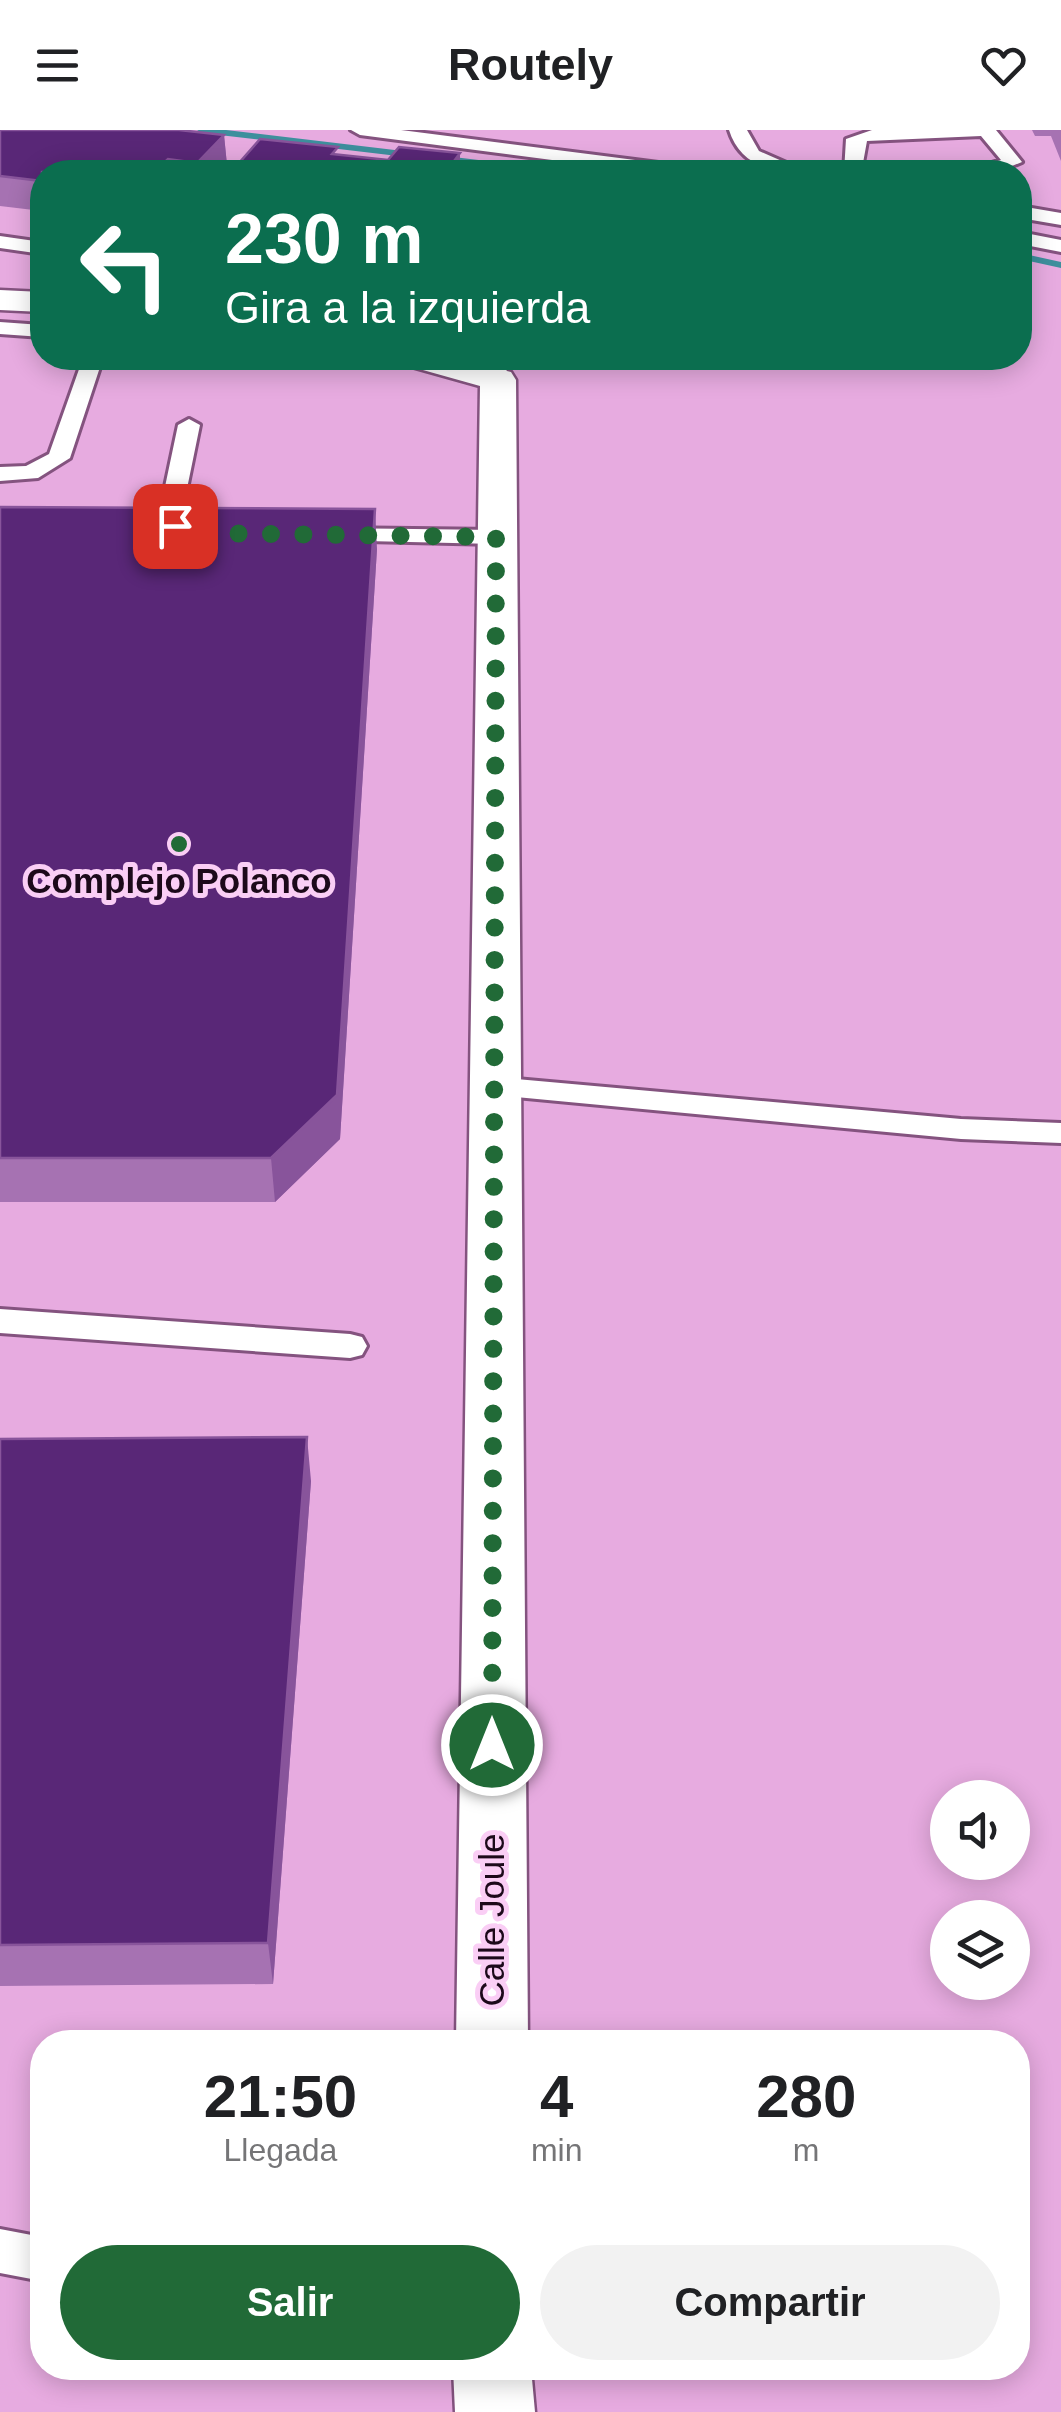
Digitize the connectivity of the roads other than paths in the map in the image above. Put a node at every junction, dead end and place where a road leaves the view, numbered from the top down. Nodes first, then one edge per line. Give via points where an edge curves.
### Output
1 (360, 130) edge
2 (932, 130) edge
3 (986, 130) edge
4 (740, 137) edge
5 (590, 160) edge
6 (762, 160) edge
7 (854, 160) edge
8 (940, 160) edge
9 (1011, 160) edge
10 (1032, 214) edge
11 (1061, 220) edge
12 (1032, 240) edge
13 (0, 242) edge
14 (30, 246) edge
15 (1061, 246) edge
16 (0, 300) edge
17 (30, 301) edge
18 (0, 328) edge
19 (30, 330) edge
20 (90, 370) edge
21 (498, 370) edge
22 (189, 425) dead end
23 (0, 474) edge
24 (214, 533) edge
25 (306, 534) edge
26 (496, 537) junction
27 (494, 1087) junction
28 (1061, 1134) edge
29 (0, 1321) edge
30 (350, 1346) dead end
31 (492, 2030) edge
32 (0, 2251) edge
33 (30, 2257) edge
34 (493, 2380) edge
35 (494, 2412) edge

1 - 5 lane
2 - 3 lane
2 - 7 lane via 862,134 855,139
2 - 8 lane
3 - 9 lane
4 - 6 lane
10 - 11 lane
12 - 15 lane
13 - 14 lane
16 - 17 street
18 - 19 lane
20 - 23 lane via 59,458 30,473
21 - 26 street, Calle Joule
22 - 24 lane via 169,520 184,530
25 - 26 lane
26 - 27 street, Calle Joule
27 - 28 lane
27 - 31 street, Calle Joule
29 - 30 lane
32 - 33 lane
34 - 35 street

